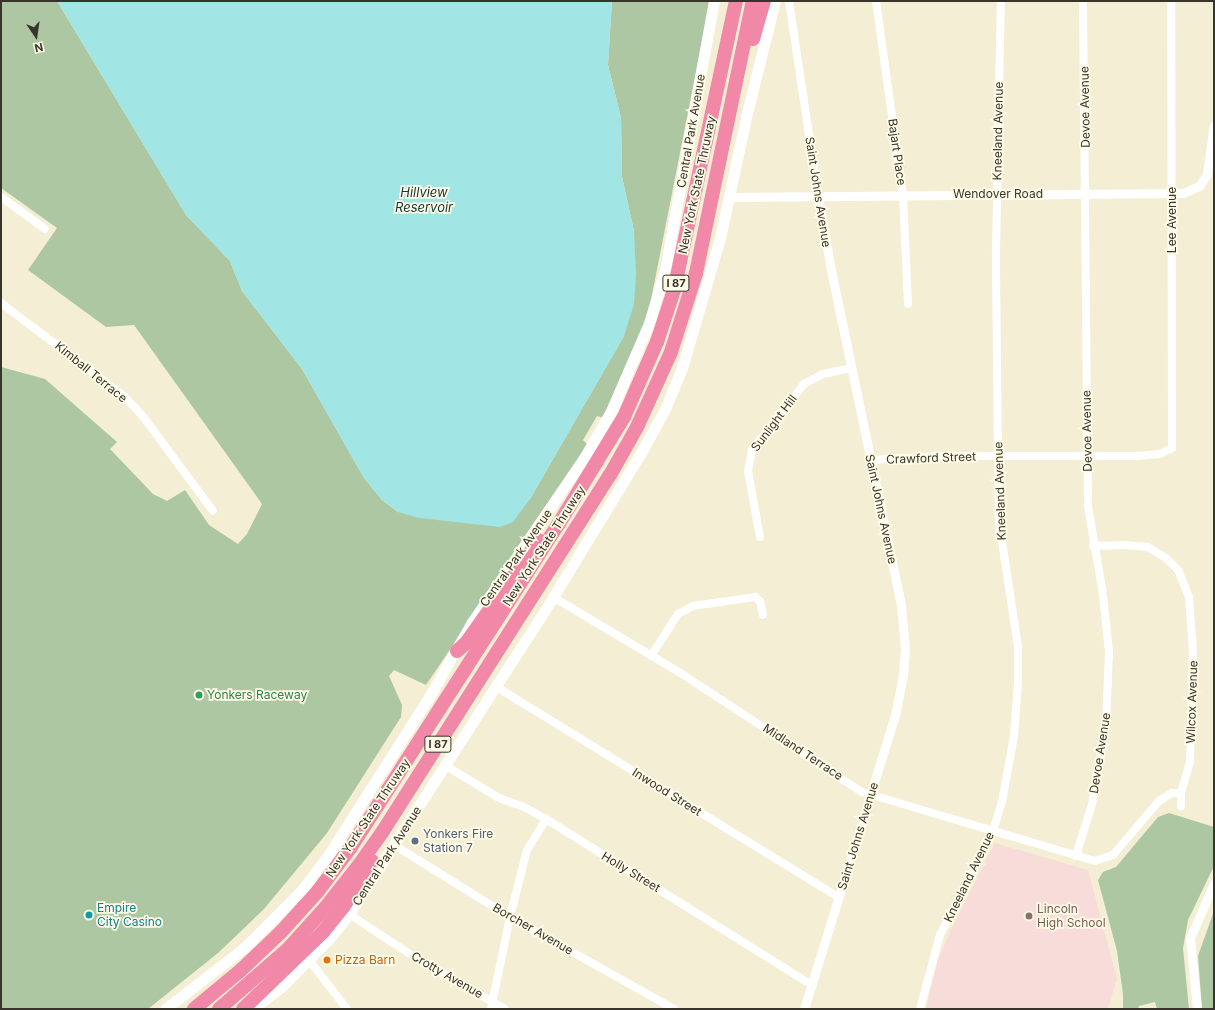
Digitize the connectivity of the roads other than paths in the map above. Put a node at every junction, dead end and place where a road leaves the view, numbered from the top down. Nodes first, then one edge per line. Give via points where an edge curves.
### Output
1 (714, 1) edge
2 (726, 1) edge
3 (736, 1) edge
4 (752, 1) edge
5 (764, 1) edge
6 (775, 1) edge
7 (788, 1) edge
8 (876, 1) edge
9 (1001, 1) edge
10 (1083, 1) edge
11 (1171, 1) edge
12 (1214, 125) edge
13 (724, 140) junction
14 (706, 143) junction
15 (1172, 193) junction
16 (997, 194) junction
17 (1086, 194) junction
18 (903, 195) junction
19 (818, 196) junction
20 (1, 197) edge
21 (730, 197) junction
22 (46, 229) dead end
23 (1, 303) edge
24 (908, 304) dead end
25 (851, 368) junction
26 (1173, 438) joint
27 (1088, 456) junction
28 (998, 457) junction
29 (870, 460) junction
30 (213, 511) dead end
31 (558, 525) junction
32 (760, 537) dead end
33 (1094, 546) junction
34 (553, 597) junction
35 (763, 615) dead end
36 (457, 651) junction
37 (651, 656) junction
38 (495, 686) junction
39 (446, 766) junction
40 (1182, 793) junction
41 (871, 794) junction
42 (1181, 806) dead end
43 (546, 820) junction
44 (383, 831) junction
45 (993, 831) junction
46 (394, 845) junction
47 (1076, 856) junction
48 (1214, 883) edge
49 (839, 898) junction
50 (349, 914) junction
51 (510, 917) junction
52 (309, 960) junction
53 (813, 984) junction
54 (491, 1005) edge
55 (165, 1009) edge
56 (194, 1009) edge
57 (219, 1009) edge
58 (243, 1009) edge
59 (252, 1009) edge
60 (347, 1009) edge
61 (505, 1009) edge
62 (674, 1009) edge
63 (804, 1009) edge
64 (920, 1009) edge
65 (1197, 1009) edge

1 - 36 main road, Central Park Avenue via 674,231 653,309 636,356 611,411 584,458 496,586
2 - 14 highway via 714,69
3 - 14 highway, New York State Thruway / I 87
4 - 13 highway, New York State Thruway / I 87
5 - 13 highway
6 - 21 main road, Central Park Avenue via 748,109
7 - 19 street, Saint Johns Avenue
8 - 18 street, Bajart Place
9 - 16 street, Kneeland Avenue
10 - 17 street, Devoe Avenue
11 - 15 street, Lee Avenue
12 - 15 street, Wendover Road via 1210,165 1205,179 1192,190
13 - 44 highway, New York State Thruway / I 87 via 688,300 671,352 637,427 610,475
14 - 31 highway, New York State Thruway / I 87 via 681,264 657,342 624,417
15 - 17 street, Wendover Road
15 - 26 street, Lee Avenue
16 - 17 street, Wendover Road
16 - 18 street, Wendover Road
16 - 28 street, Kneeland Avenue
17 - 27 street, Devoe Avenue
18 - 19 street, Wendover Road
18 - 24 street, Bajart Place
19 - 21 street, Wendover Road
19 - 25 street, Saint Johns Avenue
20 - 22 street
21 - 34 main road, Central Park Avenue via 682,368 664,409 641,453
23 - 30 street, Kimball Terrace via 124,396 142,415
25 - 29 street, Saint Johns Avenue
25 - 32 street, Sunlight Hill via 823,374 804,384 752,450 748,471
26 - 27 street, Crawford Street via 1172,448 1160,454
27 - 28 street, Crawford Street
27 - 33 street, Devoe Avenue via 1088,506
28 - 29 street, Crawford Street via 944,456
28 - 45 street, Kneeland Avenue via 999,522 1018,647 1018,682 1011,762
29 - 41 street, Saint Johns Avenue via 901,605 905,641 899,699
31 - 36 highway via 540,539 466,643
31 - 56 highway, New York State Thruway / I 87 via 335,869 300,912 262,951
33 - 40 street, Wilcox Avenue via 1148,547 1166,558 1183,580 1189,597 1193,651 1190,762
33 - 47 street, Devoe Avenue via 1108,628 1108,701 1092,804
34 - 37 street, Midland Terrace
34 - 38 main road, Central Park Avenue
35 - 37 street via 760,601 755,597 693,606 678,614
36 - 55 main road, Central Park Avenue via 338,841 301,891 244,948
37 - 41 street, Midland Terrace via 862,792
38 - 39 main road, Central Park Avenue
38 - 49 street, Inwood Street
39 - 43 street, Holly Street via 499,798 524,807
39 - 46 main road, Central Park Avenue
40 - 42 street, Wilcox Avenue
40 - 47 street via 1172,793 1158,801 1113,855 1096,861
41 - 45 street, Midland Terrace
41 - 49 street, Saint Johns Avenue
43 - 51 street via 527,850
43 - 53 street, Holly Street
44 - 57 highway, New York State Thruway / I 87 via 307,929 269,967
44 - 58 highway via 375,857 334,918 290,966
45 - 47 street, Midland Terrace
45 - 64 street, Kneeland Avenue via 940,935
46 - 50 main road, Central Park Avenue
46 - 51 street, Borcher Avenue
48 - 65 street via 1190,938
49 - 53 street, Saint Johns Avenue
50 - 52 main road, Central Park Avenue
50 - 54 street, Crotty Avenue
51 - 54 street
51 - 62 street, Borcher Avenue
52 - 59 main road, Central Park Avenue via 282,986
52 - 60 street
53 - 63 street, Saint Johns Avenue
54 - 61 street, Crotty Avenue

